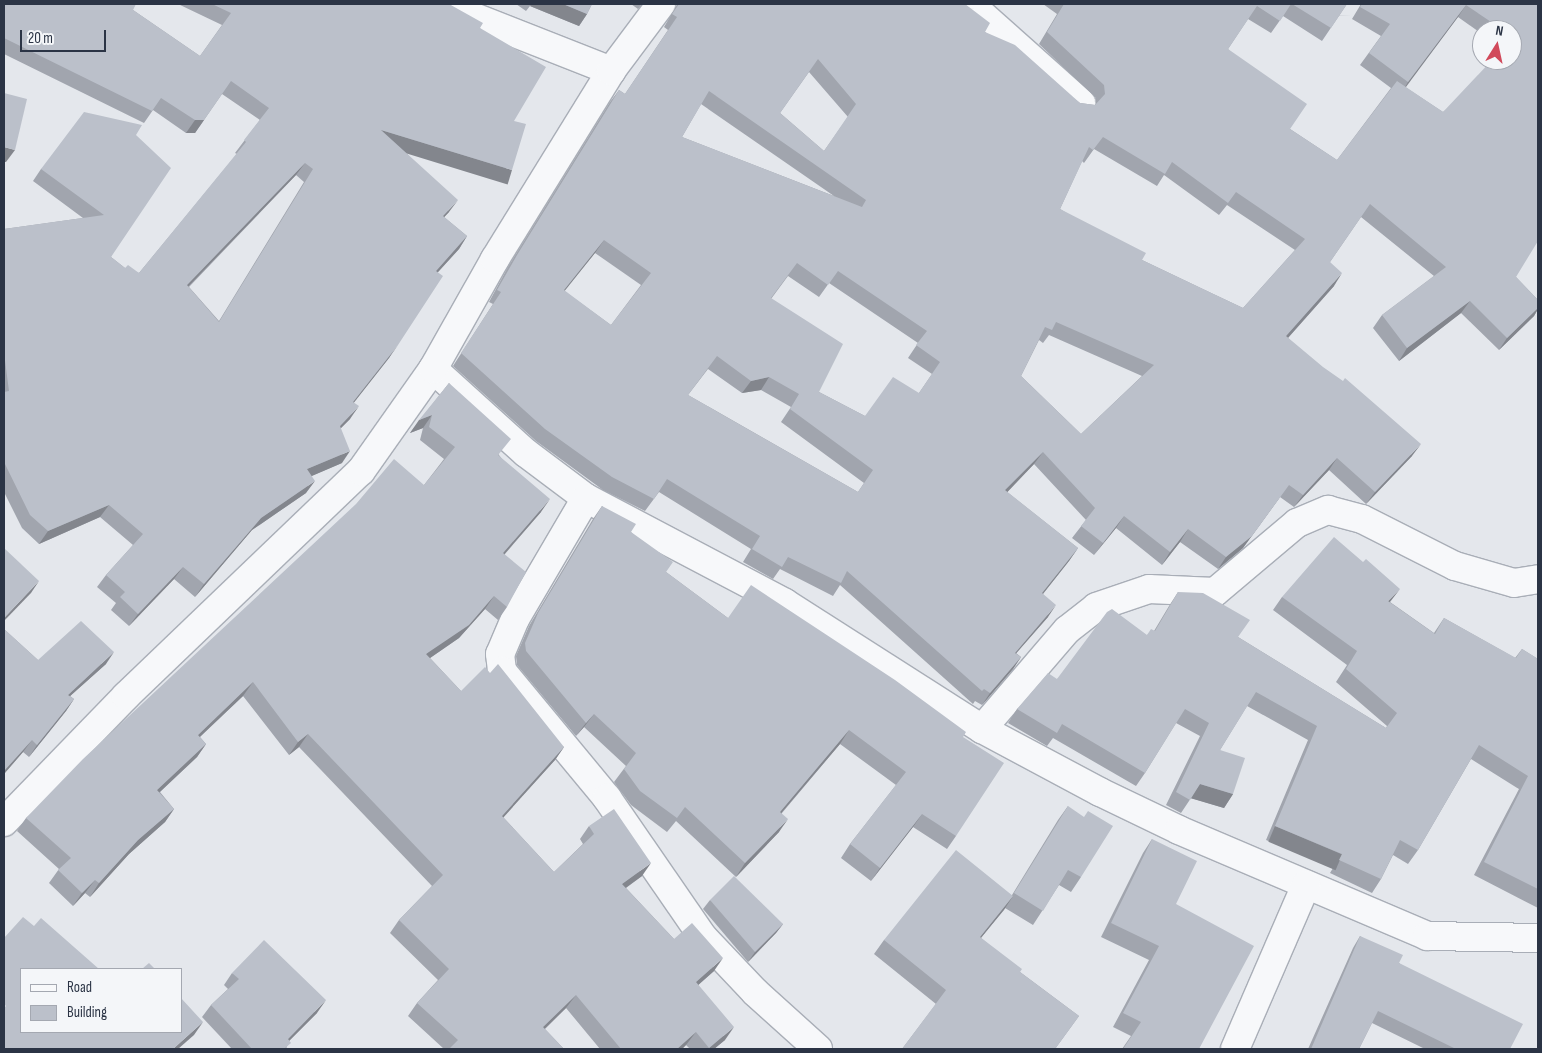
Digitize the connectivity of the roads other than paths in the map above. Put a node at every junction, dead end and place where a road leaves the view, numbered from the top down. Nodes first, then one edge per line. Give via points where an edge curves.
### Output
1 (452, 4) edge
2 (661, 4) edge
3 (970, 4) edge
4 (611, 71) junction
5 (1081, 103) edge
6 (434, 369) junction
7 (586, 498) junction
8 (1538, 579) edge
9 (982, 729) junction
10 (4, 822) edge
11 (1306, 884) junction
12 (1538, 938) edge
13 (818, 1049) edge
14 (1235, 1049) edge

1 - 4 street via 469,15
2 - 4 street
3 - 5 street
4 - 6 street via 494,259
6 - 7 street via 526,453
6 - 10 street via 361,471 126,696
7 - 9 street via 786,603
7 - 13 street via 515,620 500,654 502,671 607,798 703,937 755,992
8 - 9 street via 1514,583 1456,566 1362,519 1328,510 1297,523 1215,592 1149,589 1096,607 1067,630
9 - 11 street via 1144,814
11 - 12 street via 1427,936
11 - 14 street

